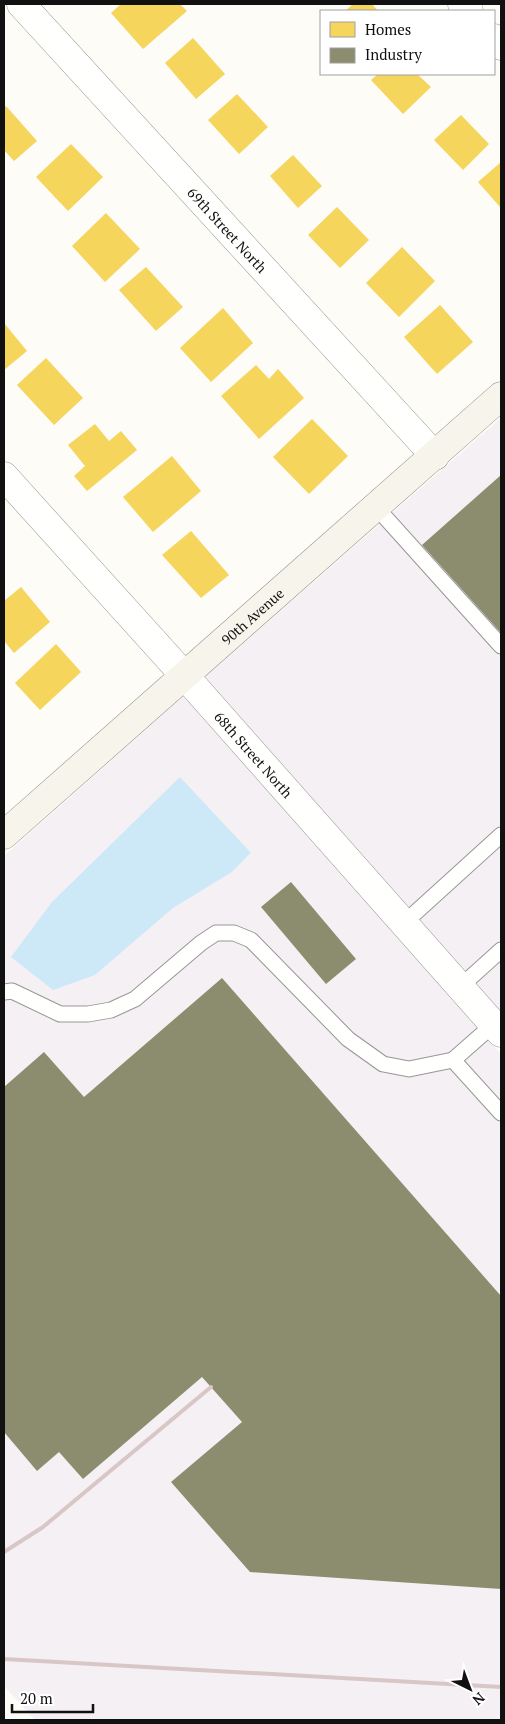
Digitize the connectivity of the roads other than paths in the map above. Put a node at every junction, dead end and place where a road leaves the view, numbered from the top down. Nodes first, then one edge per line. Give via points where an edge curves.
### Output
1 (21, 4) edge
2 (501, 397) edge
3 (435, 456) junction
4 (4, 476) edge
5 (376, 507) junction
6 (501, 646) edge
7 (184, 675) junction
8 (4, 835) edge
9 (501, 835) edge
10 (404, 923) junction
11 (501, 950) edge
12 (460, 987) junction
13 (4, 992) edge
14 (497, 1028) edge
15 (453, 1060) junction
16 (501, 1113) edge

1 - 3 street, 69th Street North
2 - 3 street, 90th Avenue
3 - 5 street, 90th Avenue
4 - 7 street, 68th Street North
5 - 6 lane
5 - 7 street, 90th Avenue
7 - 8 street, 90th Avenue
7 - 10 street, 68th Street North
9 - 10 lane
10 - 12 street, 68th Street North
11 - 12 lane
12 - 14 street, 68th Street North
13 - 15 lane via 12,991 60,1014 111,1010 135,999 216,933 234,932 251,940 348,1039 383,1064 409,1069
14 - 15 lane
15 - 16 lane

